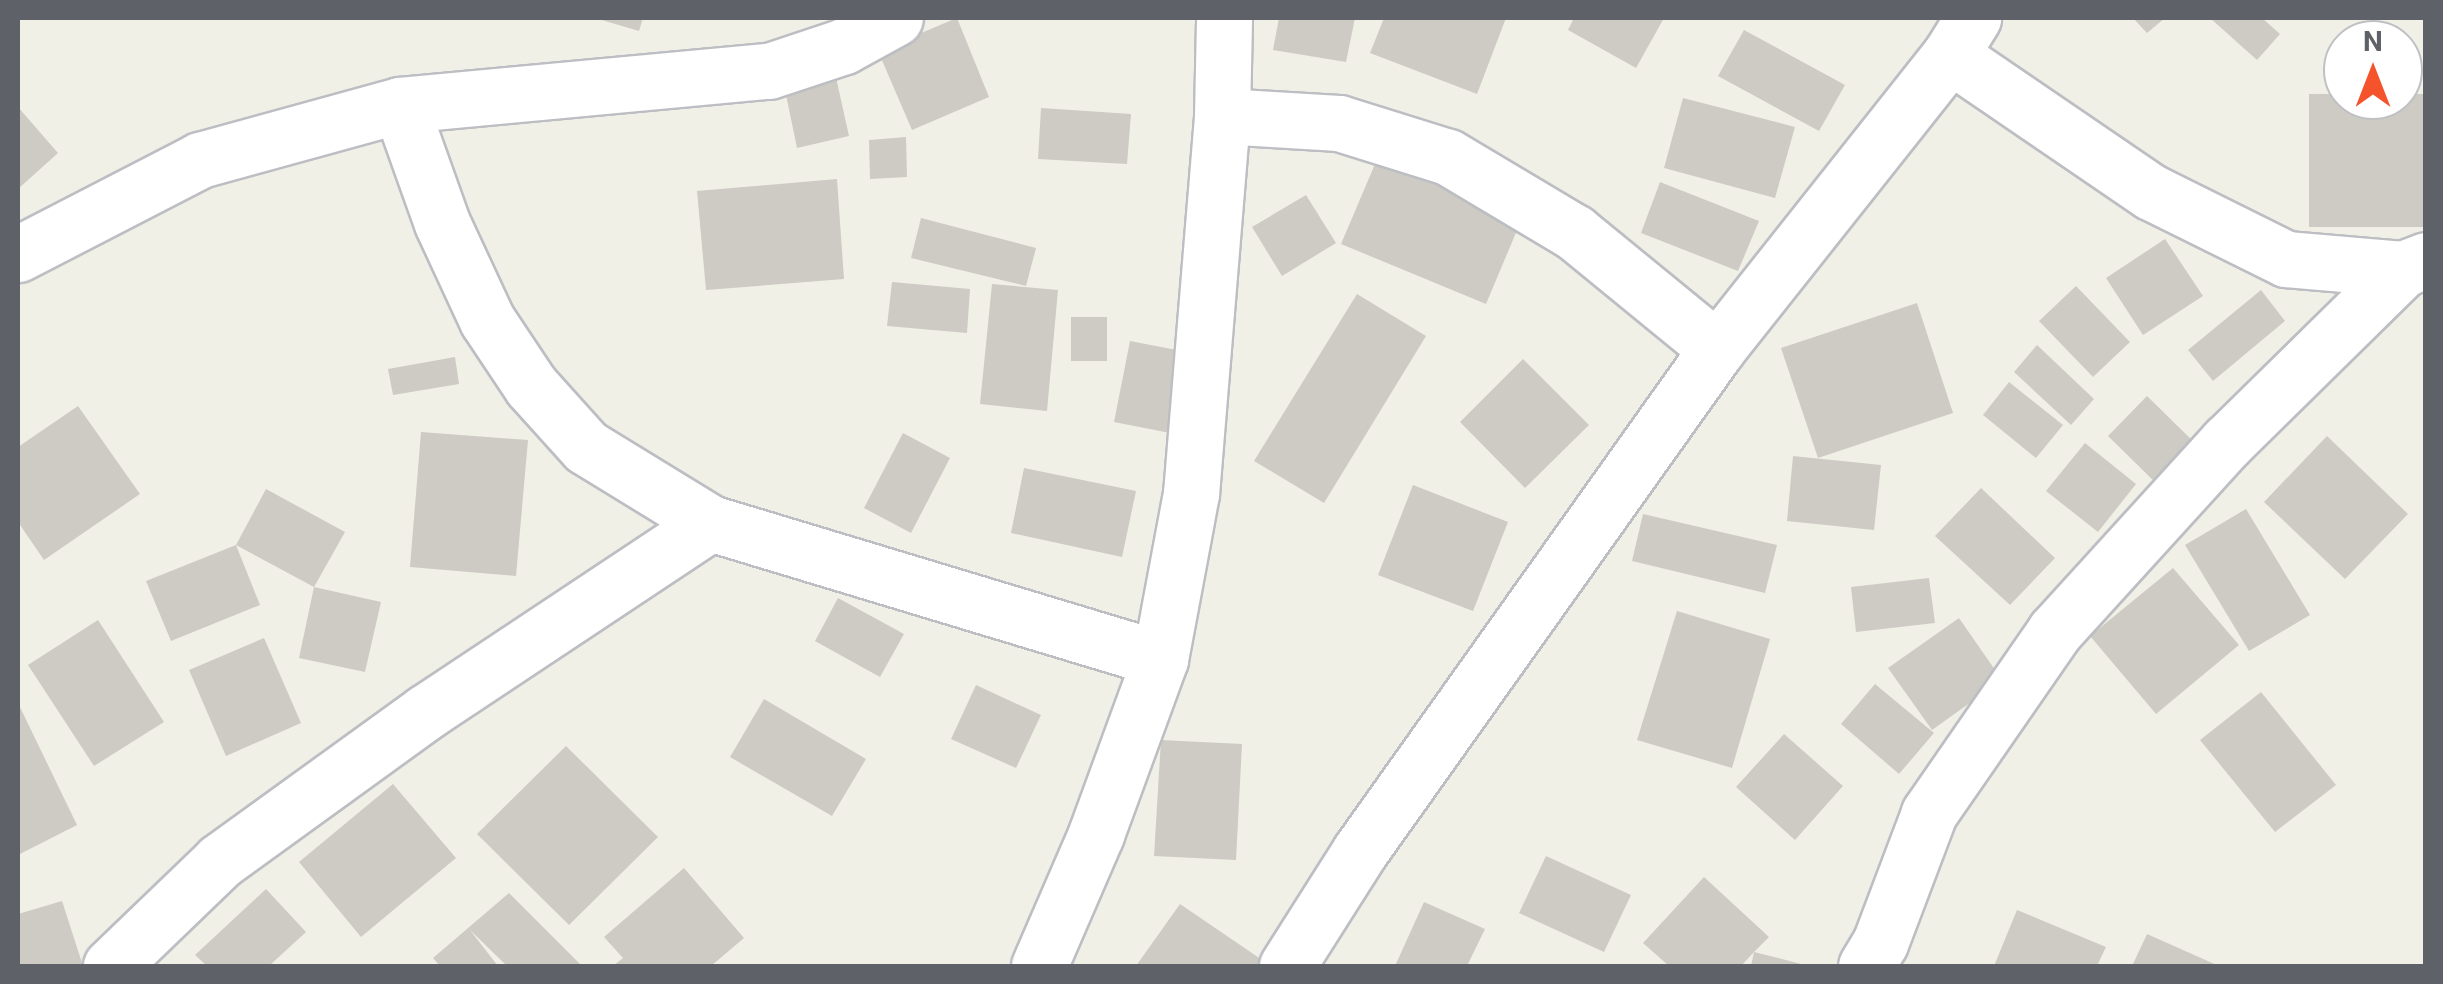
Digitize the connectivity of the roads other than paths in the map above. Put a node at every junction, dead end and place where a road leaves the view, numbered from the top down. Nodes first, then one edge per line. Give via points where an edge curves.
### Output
1 (896, 18) edge
2 (1224, 18) edge
3 (1961, 36) edge
4 (400, 105) junction
5 (1222, 116) junction
6 (18, 254) edge
7 (2414, 265) edge
8 (1717, 349) junction
9 (710, 523) junction
10 (1160, 659) junction
11 (111, 966) edge
12 (1039, 966) edge
13 (1288, 966) edge
14 (1866, 966) edge

1 - 4 street via 844,46 769,71
2 - 5 street
3 - 7 street via 2150,192 2286,259
3 - 8 street
4 - 6 street via 200,160
4 - 9 street via 442,223 480,304 531,386 586,446
5 - 8 street via 1338,123 1448,156 1574,232
5 - 10 street via 1192,494
7 - 14 street via 2227,442 2055,631 1929,813
8 - 13 street via 1360,851
9 - 10 street
9 - 11 street via 426,712 220,861
10 - 12 street

